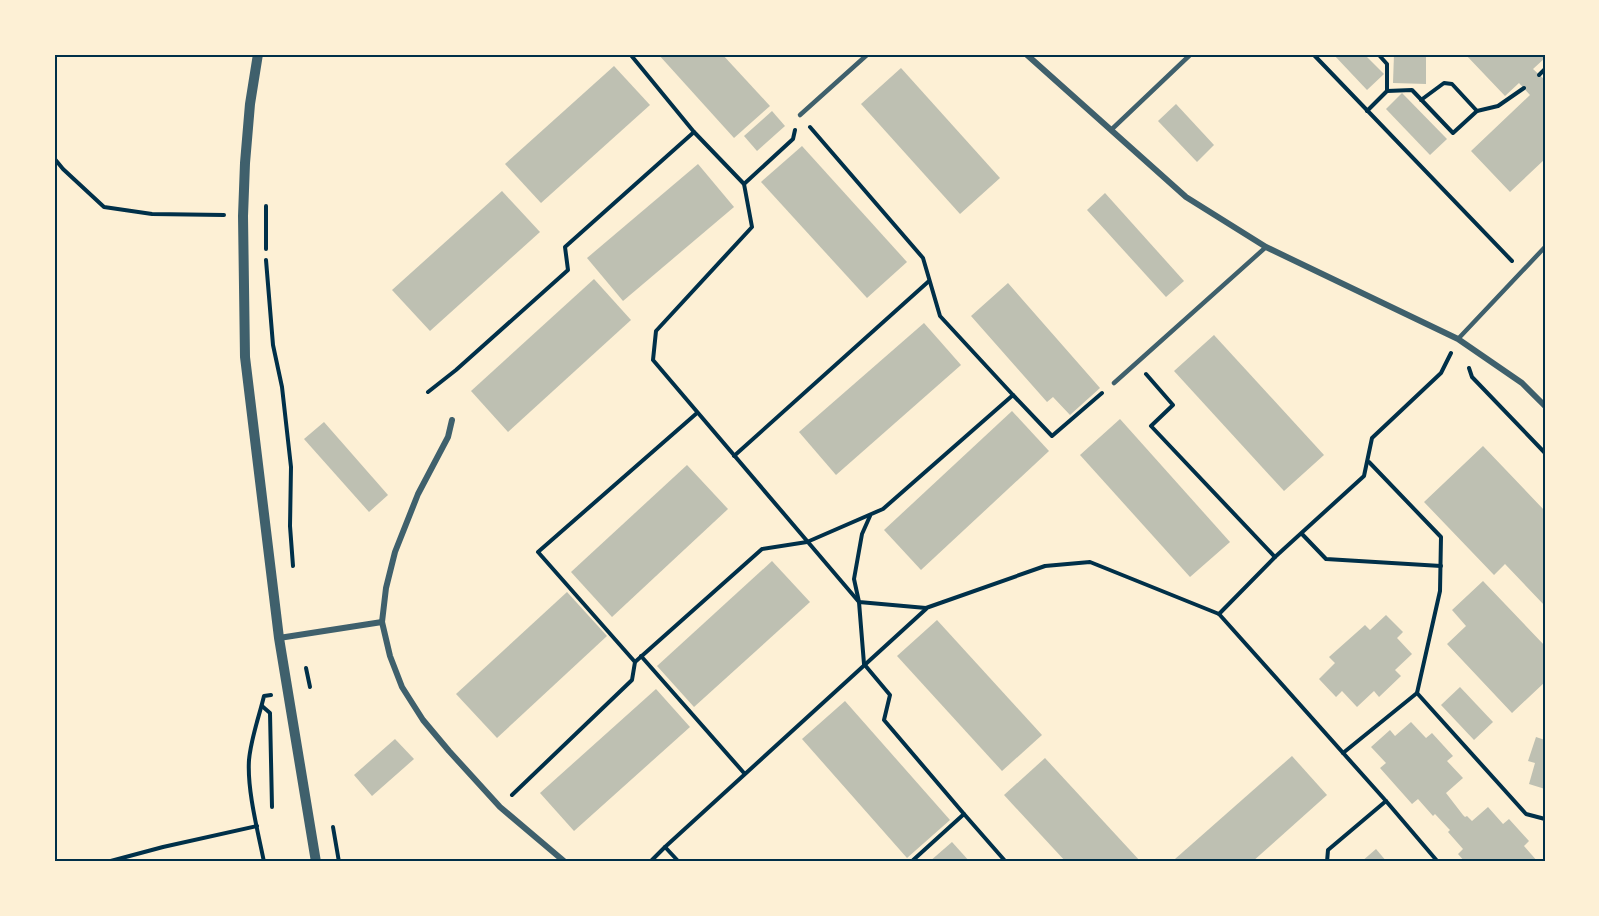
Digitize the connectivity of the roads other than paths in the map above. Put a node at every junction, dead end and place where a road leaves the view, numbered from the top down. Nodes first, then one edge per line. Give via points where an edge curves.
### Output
1 (258, 54) edge
2 (868, 54) edge
3 (1026, 54) edge
4 (1191, 54) edge
5 (800, 115) road end
6 (1111, 130) junction
7 (1266, 247) junction
8 (1545, 248) edge
9 (1458, 339) junction
10 (1114, 383) road end
11 (1545, 406) edge
12 (452, 420) dead end
13 (382, 622) junction
14 (279, 638) junction
15 (316, 862) edge
16 (565, 862) edge

1 - 14 street via 250,104 243,216 245,357
2 - 5 lane
3 - 6 street
4 - 6 lane
6 - 7 street via 1186,197
7 - 9 street
7 - 10 lane
8 - 9 lane
9 - 11 street via 1522,382
12 - 13 street via 448,437 418,494 395,552
13 - 14 street
13 - 16 street via 402,687 423,720 500,807
14 - 15 street

